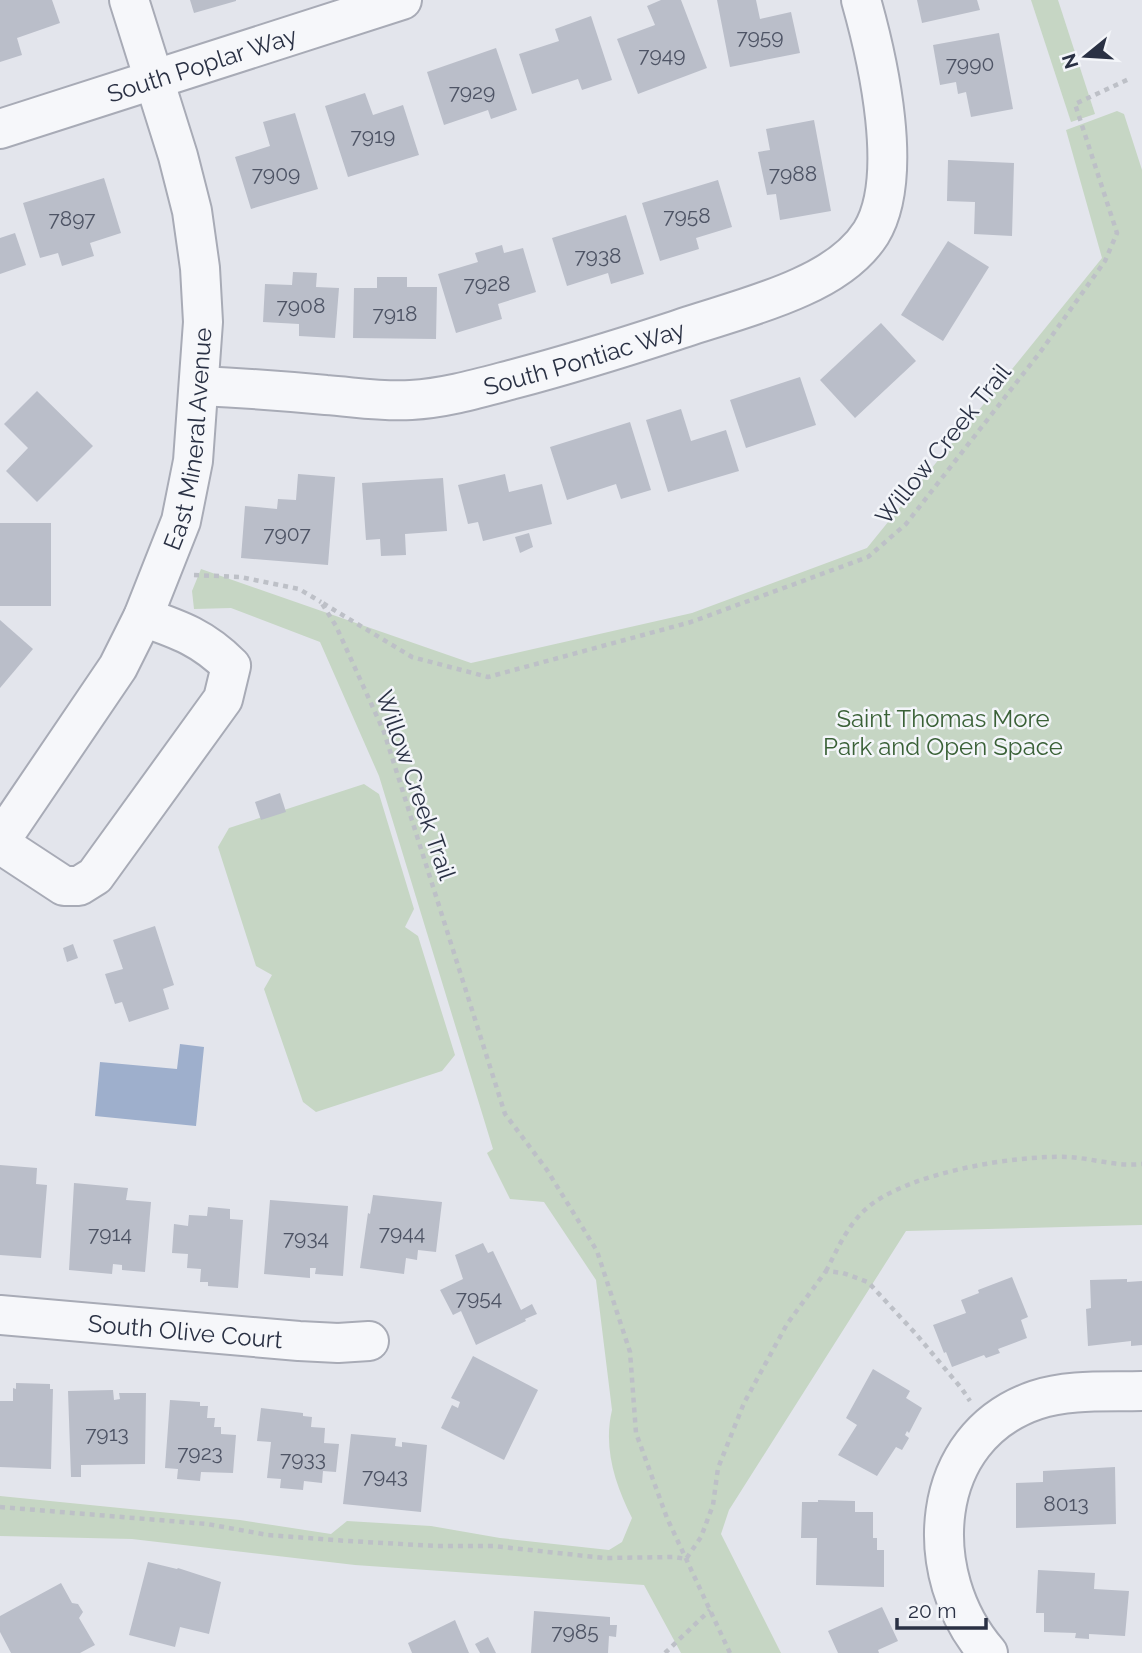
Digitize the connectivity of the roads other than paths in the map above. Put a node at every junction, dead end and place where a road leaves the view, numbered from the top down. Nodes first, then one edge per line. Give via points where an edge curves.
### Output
1 (129, 0) edge
2 (402, 0) edge
3 (862, 0) edge
4 (155, 78) junction
5 (0, 130) edge
6 (200, 386) junction
7 (143, 617) junction
8 (0, 842) edge
9 (0, 1315) edge
10 (369, 1341) dead end
11 (1142, 1391) edge
12 (988, 1653) edge

1 - 4 street, East Mineral Avenue
2 - 4 street, South Poplar Way
3 - 6 street, South Pontiac Way via 876,65 888,162 881,212 858,250 838,267 800,288 591,358 471,390 411,400
4 - 5 street, South Poplar Way
4 - 6 street, East Mineral Avenue via 192,211 199,257
6 - 7 street, East Mineral Avenue via 193,461 181,521
7 - 8 street, East Mineral Avenue via 118,667
7 - 8 street via 194,637 231,666 223,699 95,876 79,886 64,886
9 - 10 street, South Olive Court via 299,1341
11 - 12 street via 1037,1399 987,1429 966,1451 946,1506 944,1541 957,1607

